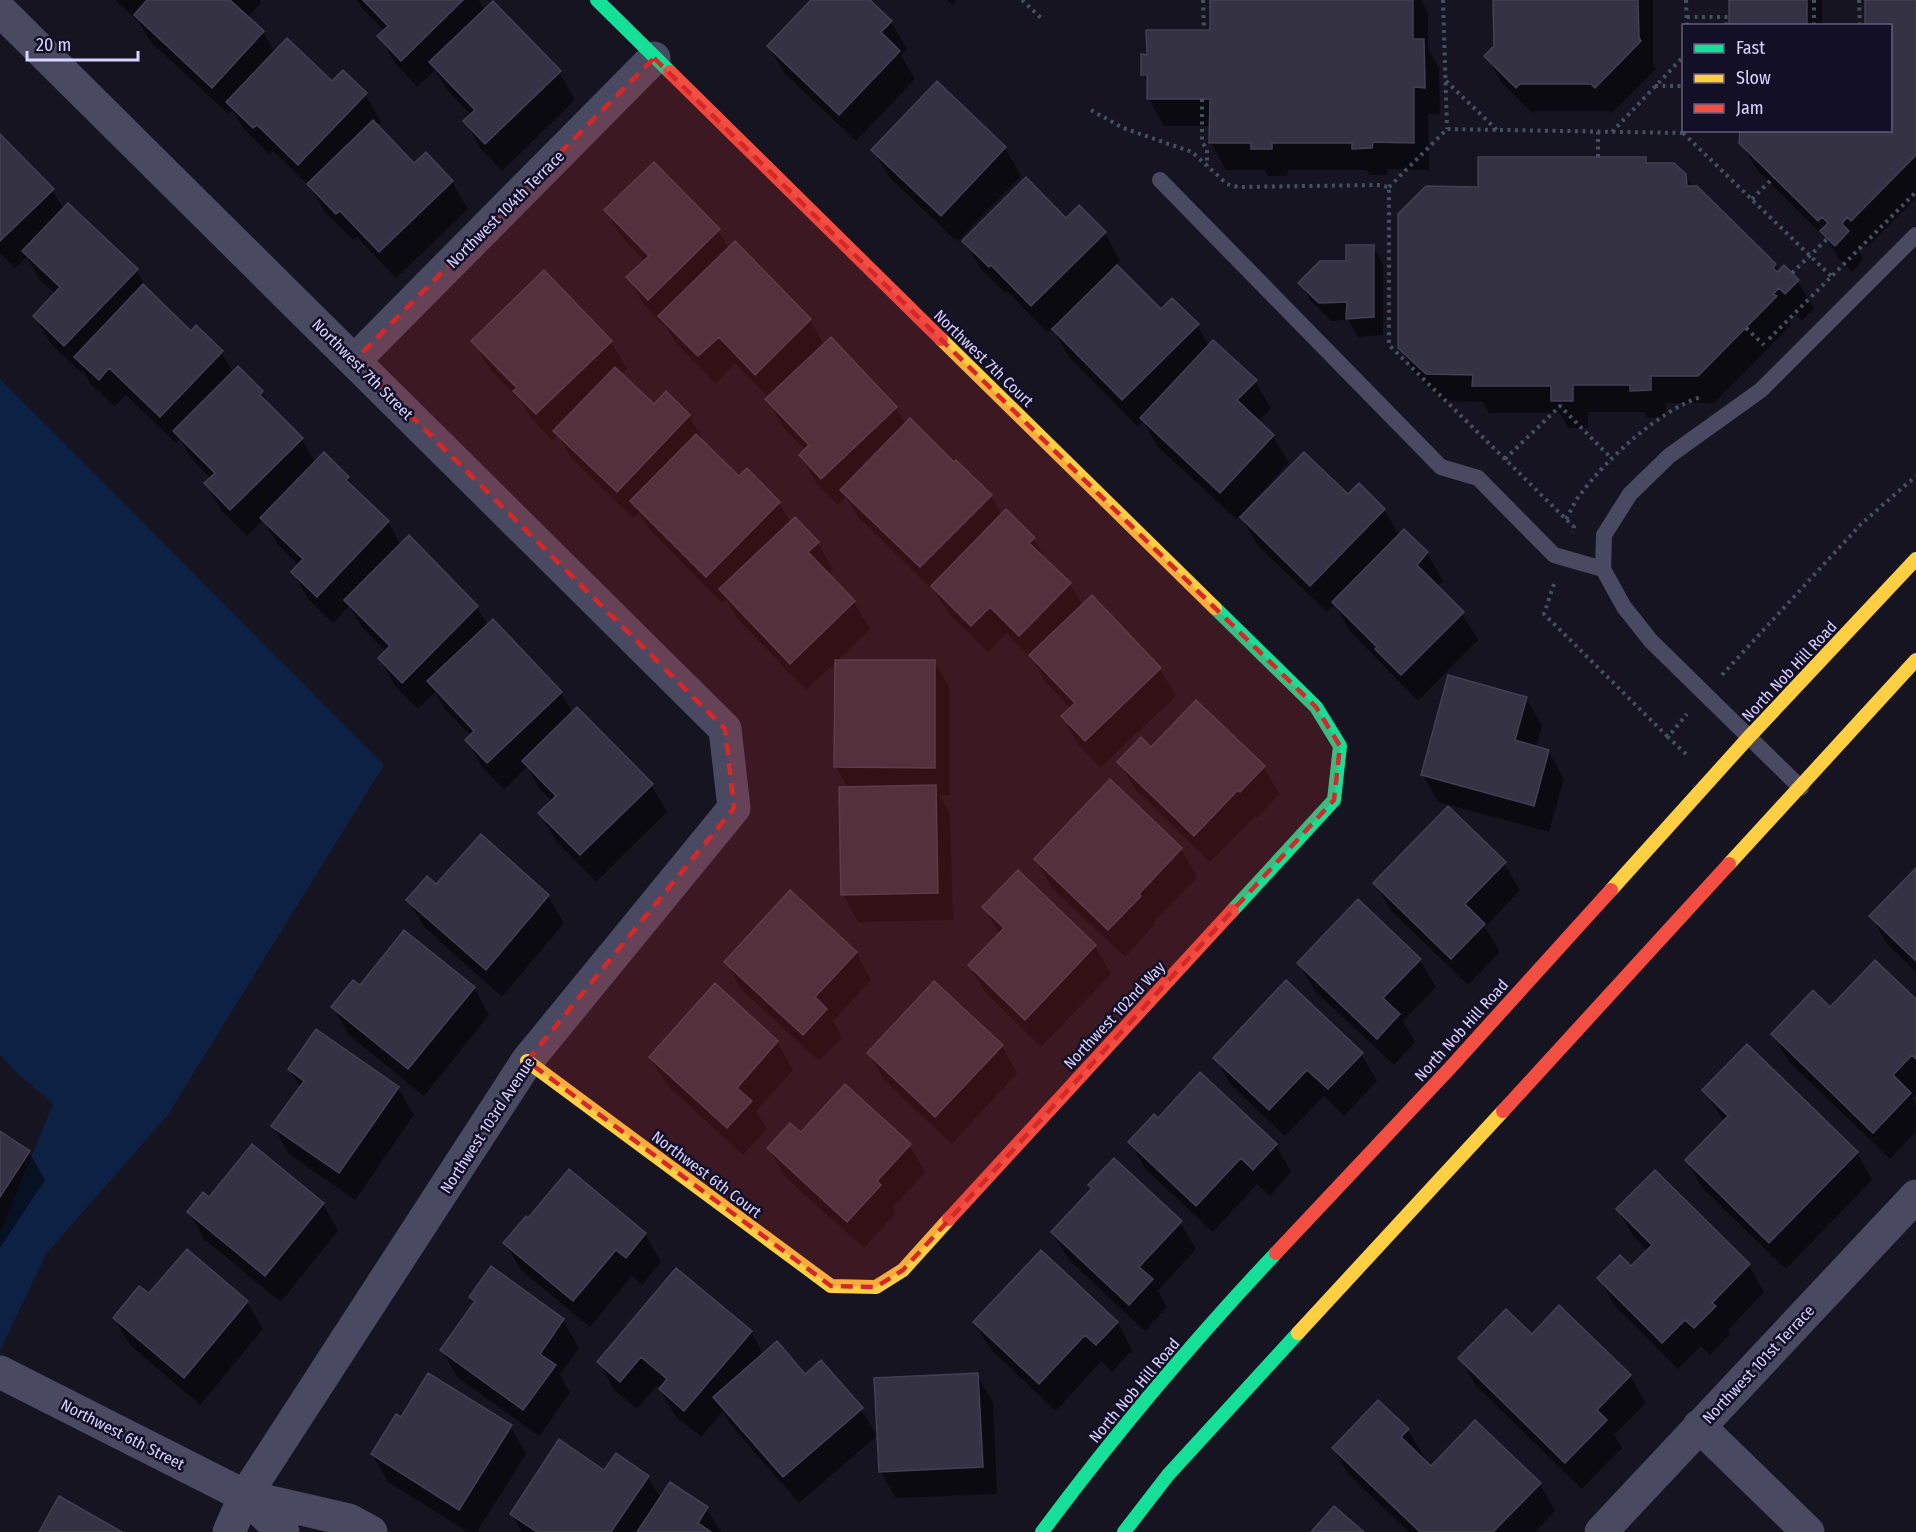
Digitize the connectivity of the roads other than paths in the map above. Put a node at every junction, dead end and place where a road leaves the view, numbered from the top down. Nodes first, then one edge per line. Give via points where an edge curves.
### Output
1 (597, 0) edge
2 (0, 10) edge
3 (654, 58) junction
4 (1160, 180) dead end
5 (1916, 236) edge
6 (355, 360) junction
7 (1916, 559) edge
8 (1603, 569) junction
9 (1916, 660) edge
10 (725, 729) joint
11 (1748, 738) junction
12 (1340, 746) joint
13 (1801, 788) junction
14 (527, 1061) junction
15 (1916, 1196) edge
16 (876, 1287) joint
17 (1, 1372) edge
18 (1699, 1426) junction
19 (245, 1496) junction
20 (229, 1532) edge
21 (283, 1532) edge
22 (371, 1532) edge
23 (1042, 1532) edge
24 (1124, 1532) edge
25 (1601, 1532) edge
26 (1808, 1532) edge

1 - 3 main road, Northwest 7th Court
2 - 6 street, Northwest 7th Street
3 - 6 street, Northwest 104th Terrace
3 - 12 main road, Northwest 7th Court via 1316,707
4 - 8 lane via 1442,466 1478,478 1554,555
5 - 8 lane via 1761,390 1669,456 1630,494 1604,535
6 - 10 street, Northwest 7th Street
7 - 11 main road, North Nob Hill Road
8 - 11 lane via 1624,607 1651,641
9 - 13 main road
10 - 14 street, Northwest 103rd Avenue via 734,808
11 - 13 lane
11 - 23 main road, North Nob Hill Road via 1450,1068 1227,1305
12 - 16 main road, Northwest 102nd Way via 1334,800 903,1270
13 - 24 main road via 1168,1475
14 - 16 main road, Northwest 6th Court via 831,1286
14 - 19 street, Northwest 103rd Avenue
15 - 18 street, Northwest 101st Terrace
17 - 19 street, Northwest 6th Street
18 - 25 street, Northwest 101st Terrace
18 - 26 street
19 - 20 street, Northwest 103rd Avenue
19 - 21 street, Northwest 6th Street
19 - 22 street, Northwest 6th Street via 349,1520

